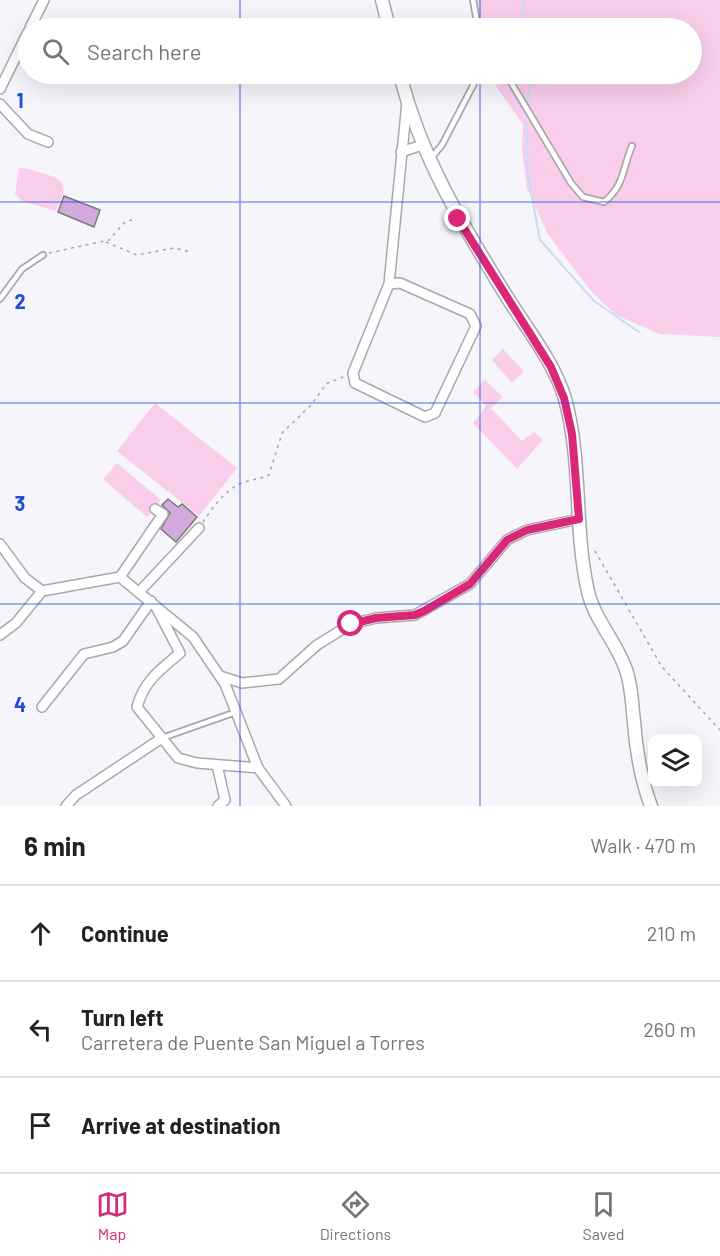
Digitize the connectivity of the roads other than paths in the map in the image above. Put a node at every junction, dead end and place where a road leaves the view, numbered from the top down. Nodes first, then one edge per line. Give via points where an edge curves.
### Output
1 (44, 0) edge
2 (382, 0) edge
3 (473, 0) edge
4 (35, 18) edge
5 (386, 18) edge
6 (476, 18) edge
7 (18, 52) edge
8 (402, 84) edge
9 (474, 84) edge
10 (512, 84) edge
11 (0, 89) edge
12 (407, 102) junction
13 (0, 104) edge
14 (48, 142) dead end
15 (422, 145) junction
16 (632, 146) dead end
17 (401, 152) junction
18 (430, 160) junction
19 (43, 255) road end
20 (389, 284) junction
21 (0, 299) edge
22 (155, 509) dead end
23 (579, 519) junction
24 (199, 528) road end
25 (0, 544) edge
26 (120, 577) junction
27 (42, 591) junction
28 (140, 591) junction
29 (153, 603) junction
30 (0, 635) edge
31 (220, 676) junction
32 (42, 707) dead end
33 (236, 712) junction
34 (162, 738) junction
35 (217, 765) junction
36 (258, 768) junction
37 (66, 806) edge
38 (218, 806) edge
39 (286, 806) edge
40 (651, 806) edge

1 - 4 street
2 - 5 street
3 - 6 lane
7 - 11 street
8 - 12 street
9 - 18 lane via 442,146
10 - 16 lane via 583,197 604,202 614,194
12 - 15 street
12 - 17 street
13 - 14 street via 28,134
15 - 17 street
15 - 18 street
17 - 20 street
18 - 23 street via 458,219 551,367 564,398 572,434
19 - 21 lane via 22,269
20 - 20 street via 353,373 355,384 425,417 435,413 476,326 470,314 400,283
22 - 26 street via 163,514
23 - 31 street via 527,530 507,540 470,584 415,615 351,624 317,645 279,679 242,683
23 - 40 street via 591,604 619,653 630,684 637,747
24 - 28 street
25 - 27 street via 25,578
26 - 27 street
26 - 28 street
27 - 30 street via 16,623
28 - 29 street
29 - 31 street via 193,637
29 - 32 street via 123,641 84,654
29 - 34 street via 180,653 141,691 138,707
31 - 33 street
33 - 34 lane
33 - 36 street
34 - 35 street via 178,758
34 - 37 street via 76,795
35 - 36 street
35 - 38 street via 225,800
36 - 39 street

